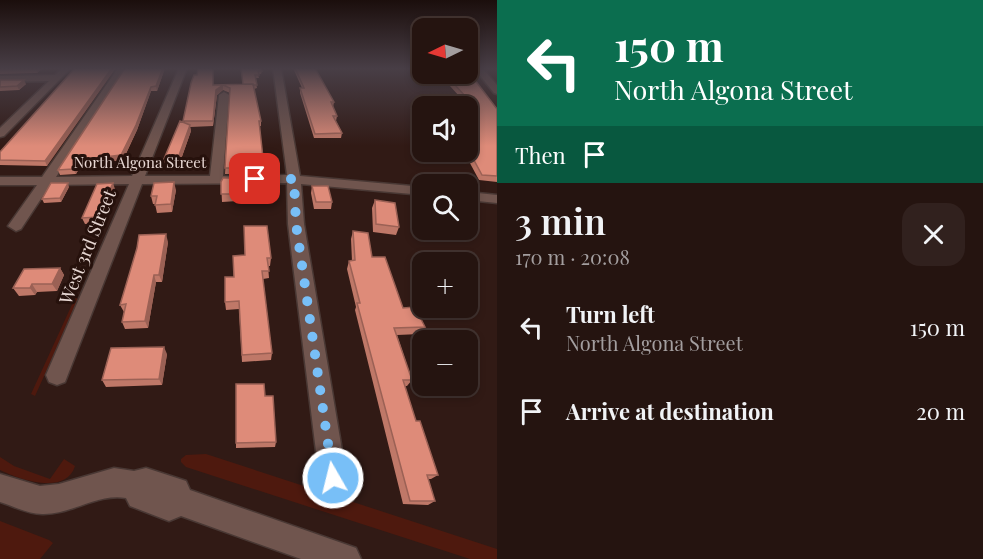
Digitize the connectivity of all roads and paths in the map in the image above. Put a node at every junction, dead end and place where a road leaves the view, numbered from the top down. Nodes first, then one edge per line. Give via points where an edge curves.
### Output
1 (40, 94) edge
2 (105, 94) edge
3 (172, 94) edge
4 (281, 94) edge
5 (224, 96) dead end
6 (0, 134) edge
7 (137, 179) junction
8 (216, 179) junction
9 (294, 179) junction
10 (47, 180) junction
11 (0, 181) edge
12 (412, 190) edge
13 (478, 197) edge
14 (497, 199) edge
15 (16, 226) dead end
16 (57, 375) dead end
17 (0, 488) edge
18 (335, 492) dead end
19 (345, 559) edge

1 - 6 street
2 - 10 street
3 - 7 street, West 3rd Street
4 - 9 street
5 - 8 street
7 - 8 street, North Algona Street
7 - 10 street, North Algona Street
7 - 16 street, West 3rd Street
8 - 9 street, North Algona Street
9 - 12 street, North Algona Street
9 - 18 street via 296,224
10 - 11 street, North Algona Street
10 - 15 street
13 - 14 street
17 - 19 street via 40,500 114,482 134,485 140,496 169,507 179,501

